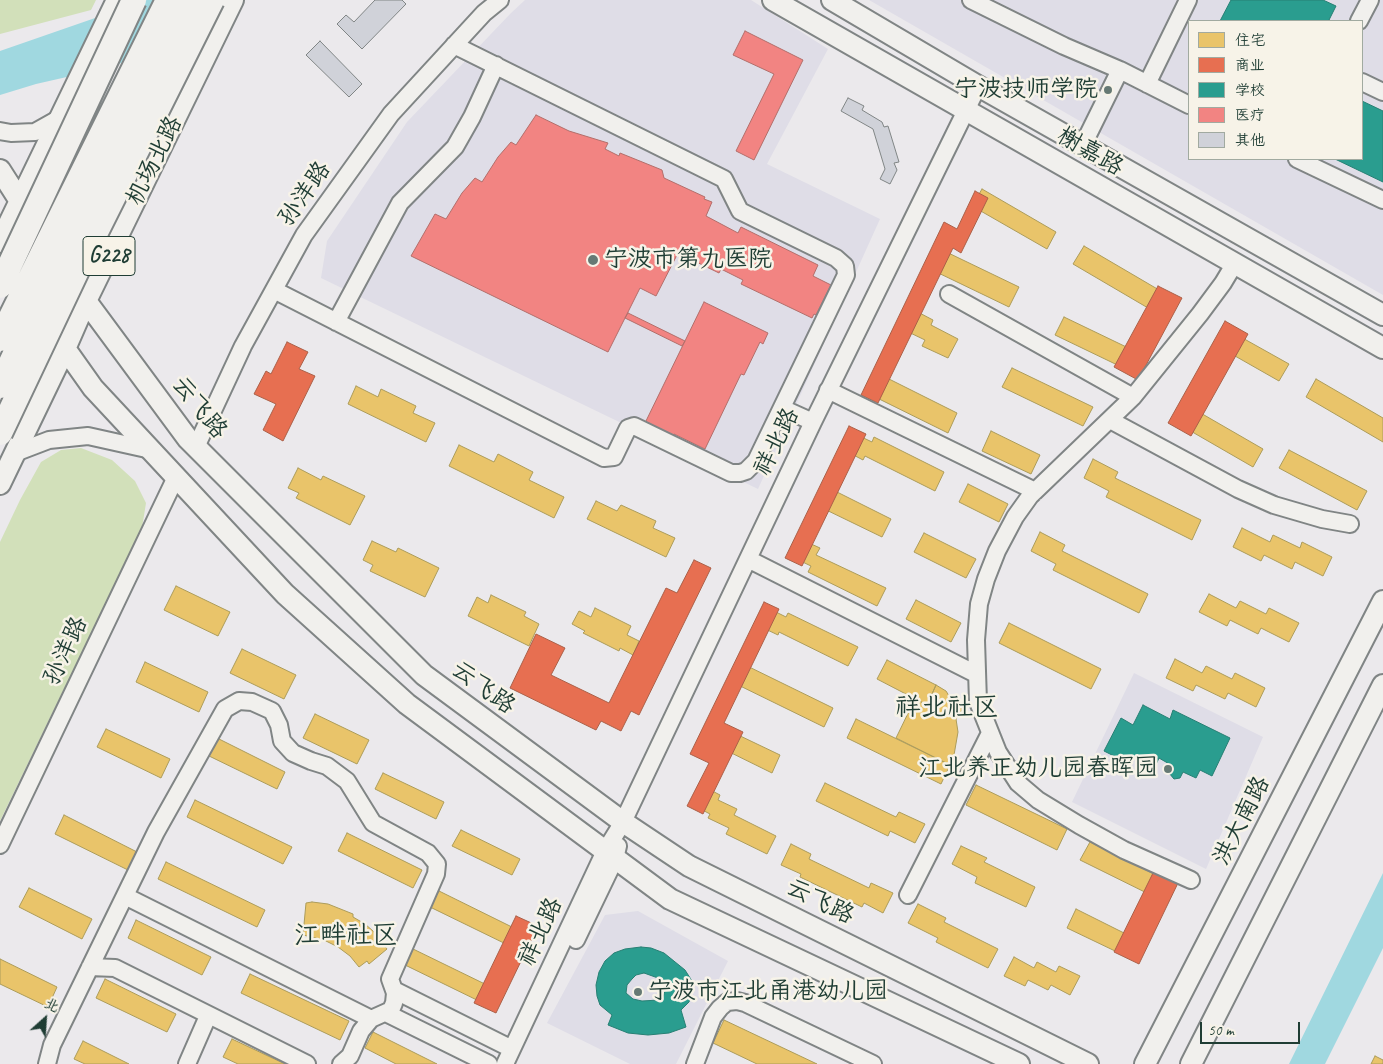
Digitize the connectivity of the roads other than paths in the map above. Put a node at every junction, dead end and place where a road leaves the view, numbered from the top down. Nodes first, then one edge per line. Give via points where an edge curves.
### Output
1 (117, 0) edge
2 (134, 0) edge
3 (168, 0) edge
4 (188, 0) edge
5 (212, 0) edge
6 (233, 0) edge
7 (500, 0) edge
8 (773, 0) edge
9 (832, 0) edge
10 (971, 0) edge
11 (1188, 0) edge
12 (1370, 0) edge
13 (1360, 20) edge
14 (454, 45) junction
15 (496, 66) junction
16 (1120, 70) junction
17 (1363, 82) edge
18 (1147, 84) junction
19 (978, 86) junction
20 (1383, 92) edge
21 (1188, 104) edge
22 (966, 110) junction
23 (60, 118) junction
24 (0, 131) edge
25 (1083, 145) junction
26 (1299, 160) edge
27 (0, 170) edge
28 (1383, 200) edge
29 (19, 202) junction
30 (0, 242) edge
31 (0, 255) edge
32 (1234, 263) junction
33 (0, 286) edge
34 (274, 290) junction
35 (949, 294) dead end
36 (86, 302) junction
37 (1383, 315) edge
38 (336, 322) junction
39 (0, 339) edge
40 (1383, 348) edge
41 (65, 349) junction
42 (0, 386) edge
43 (828, 390) junction
44 (1133, 397) junction
45 (782, 408) junction
46 (1110, 420) junction
47 (813, 422) junction
48 (0, 433) edge
49 (196, 446) junction
50 (151, 450) junction
51 (15, 454) junction
52 (176, 476) junction
53 (0, 484) edge
54 (1034, 491) junction
55 (1350, 524) dead end
56 (748, 559) junction
57 (1383, 602) edge
58 (976, 674) junction
59 (1383, 685) edge
60 (990, 733) junction
61 (622, 822) junction
62 (0, 845) edge
63 (610, 855) junction
64 (1191, 880) dead end
65 (908, 895) dead end
66 (125, 896) junction
67 (90, 967) junction
68 (394, 990) junction
69 (386, 1013) junction
70 (208, 1016) junction
71 (371, 1019) junction
72 (514, 1056) edge
73 (47, 1064) edge
74 (187, 1064) edge
75 (307, 1064) edge
76 (341, 1064) edge
77 (488, 1064) edge
78 (505, 1064) edge
79 (695, 1064) edge
80 (873, 1064) edge
81 (1019, 1064) edge
82 (1088, 1064) edge
83 (1145, 1064) edge
84 (1191, 1064) edge

1 - 23 main road
2 - 33 highway, bridge
3 - 39 highway, bridge
4 - 42 highway, 机场北路, bridge
5 - 48 highway, bridge
6 - 36 main road, 机场北路 / G228
7 - 14 street, 孙洋路
8 - 22 main road, 榭嘉路
9 - 19 main road, 榭嘉路
10 - 16 street
11 - 18 street
12 - 13 street
14 - 15 street
14 - 34 street, 孙洋路 via 391,114 304,235
15 - 38 street via 455,147 400,204
15 - 45 street via 724,179 740,211 836,258 845,266 846,275
16 - 18 street
16 - 25 street
17 - 20 street
18 - 21 street
19 - 22 street, 祥北路
19 - 25 main road, 榭嘉路
22 - 32 main road, 榭嘉路
22 - 43 street, 祥北路
23 - 24 street via 35,132
23 - 29 main road
25 - 37 main road, 榭嘉路
26 - 28 street
27 - 29 main road, 云飞路
29 - 30 main road
29 - 36 main road, 云飞路
31 - 41 main road
32 - 40 main road, 榭嘉路
32 - 44 street via 1224,283
34 - 38 street
34 - 49 street, 孙洋路 via 243,346
35 - 44 street
36 - 41 main road, 机场北路 / G228
36 - 49 main road, 云飞路
38 - 45 street via 604,458 614,457 628,428 634,426 732,473 740,473 756,461
41 - 50 main road via 93,388
41 - 51 main road, 机场北路 / G228
43 - 47 street, 祥北路
43 - 54 street
44 - 46 street
45 - 47 street
46 - 54 street
46 - 55 street via 1238,490 1274,505
47 - 56 street, 祥北路
49 - 61 main road, 云飞路 via 424,675
50 - 51 street via 88,436 49,440
50 - 52 main road
51 - 53 main road, 机场北路 / G228
52 - 62 street, 孙洋路
52 - 63 main road via 285,594 407,704
54 - 58 street via 996,551 986,579 979,604
56 - 58 street
56 - 61 street, 祥北路
57 - 83 main road, 洪大南路
58 - 60 street via 978,702
59 - 84 main road
60 - 64 street via 1018,783 1038,800 1124,850
60 - 65 street
61 - 63 street, 祥北路
61 - 82 main road, 云飞路 via 689,866
63 - 72 street, 祥北路
63 - 81 main road via 670,899
66 - 67 street
66 - 68 street via 156,832 225,709 239,701 252,702 272,711 282,741 293,753 327,766 347,781 373,822 428,853 436,864 436,874 390,979
66 - 71 street
67 - 70 street via 115,968
67 - 73 street via 52,1045
68 - 69 street via 394,1003
68 - 72 street
69 - 71 street
69 - 77 street
70 - 74 street
70 - 75 street
71 - 76 street via 361,1031 350,1056
72 - 78 street, 祥北路
79 - 80 street via 713,1017 727,1002 737,1001

